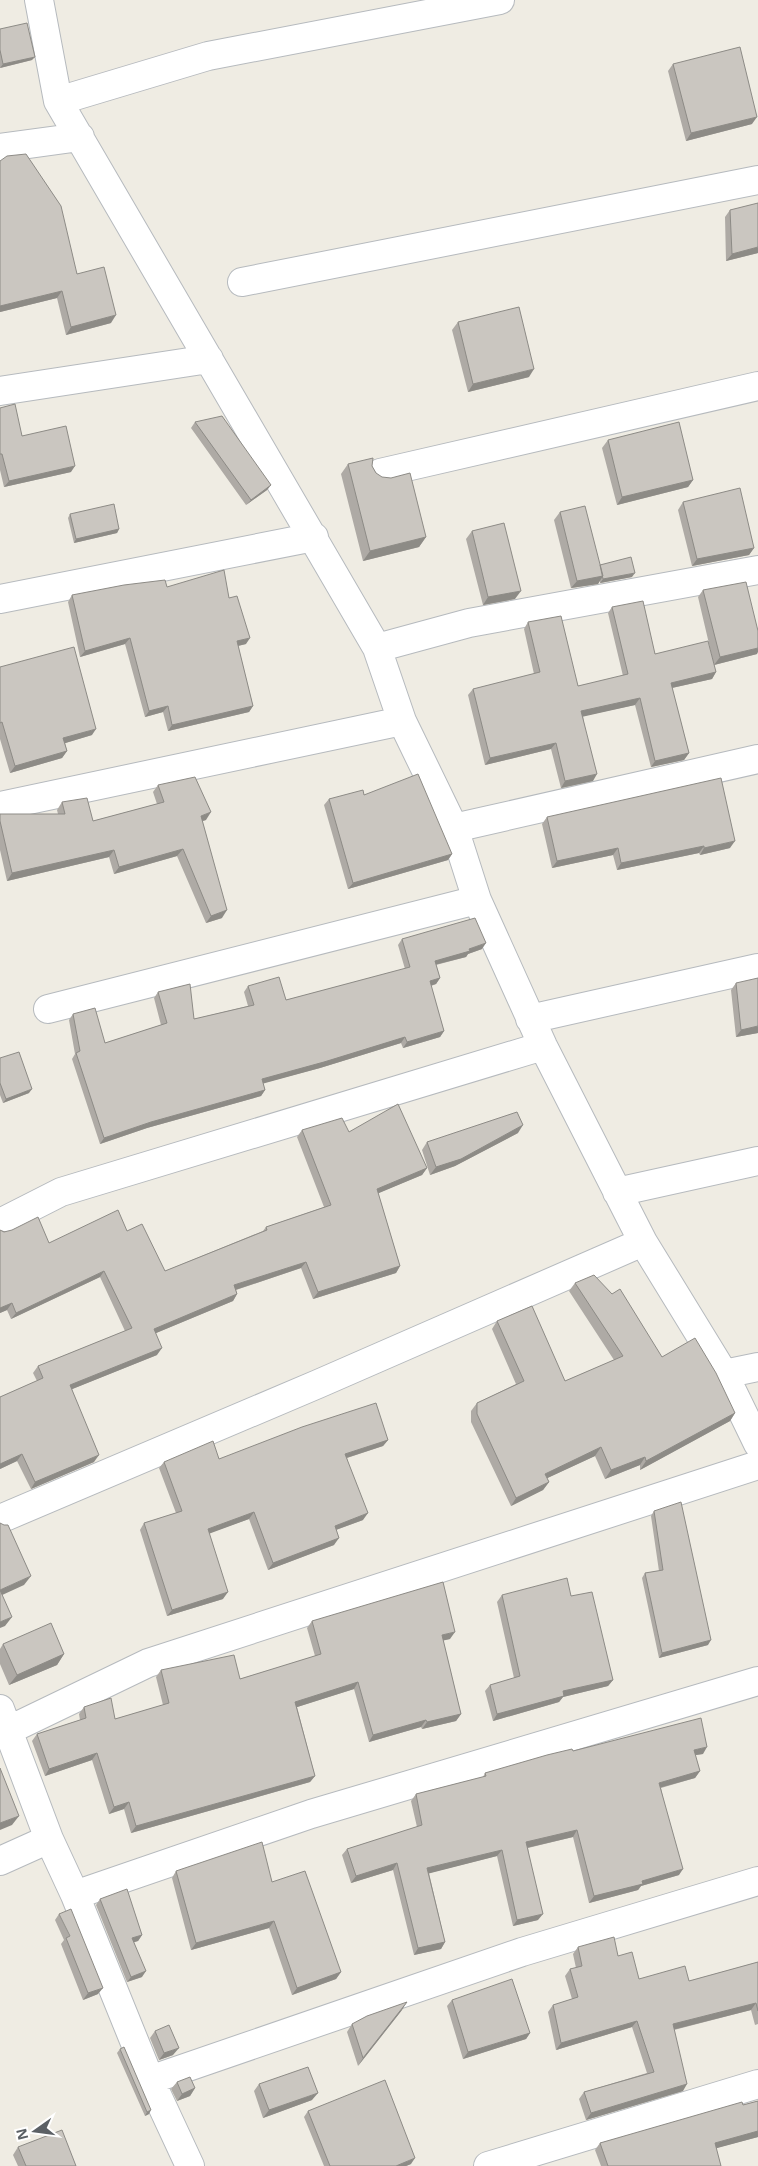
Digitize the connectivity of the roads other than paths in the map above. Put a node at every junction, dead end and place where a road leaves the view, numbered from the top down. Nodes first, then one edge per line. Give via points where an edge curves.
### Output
1 (39, 0) edge
2 (500, 0) edge
3 (58, 102) junction
4 (80, 137) junction
5 (0, 148) edge
6 (758, 180) edge
7 (242, 282) dead end
8 (209, 359) junction
9 (758, 386) edge
10 (0, 392) edge
11 (380, 474) edge
12 (314, 536) junction
13 (758, 570) edge
14 (0, 599) edge
15 (378, 648) junction
16 (402, 721) junction
17 (758, 759) edge
18 (0, 806) edge
19 (454, 828) junction
20 (477, 900) junction
21 (758, 968) edge
22 (48, 1009) dead end
23 (530, 1019) junction
24 (543, 1046) junction
25 (758, 1161) edge
26 (617, 1192) junction
27 (0, 1223) edge
28 (643, 1242) junction
29 (758, 1367) edge
30 (724, 1374) junction
31 (758, 1444) edge
32 (758, 1465) edge
33 (0, 1519) edge
34 (758, 1681) edge
35 (5, 1719) edge
36 (49, 1838) junction
37 (0, 1861) edge
38 (758, 1881) edge
39 (75, 1895) junction
40 (150, 2080) junction
41 (758, 2084) edge
42 (190, 2166) edge
43 (488, 2166) edge

1 - 3 street
2 - 3 street via 208,56
3 - 4 street
4 - 5 street
4 - 8 street
6 - 7 street
8 - 10 street
8 - 12 street
9 - 11 street
12 - 14 street
12 - 15 street
13 - 15 street via 469,623
15 - 16 street
16 - 18 street
16 - 19 street
17 - 19 street
19 - 20 street
20 - 22 street
20 - 23 street
21 - 23 street
23 - 24 street
24 - 26 street
24 - 27 street via 61,1192
25 - 26 street
26 - 28 street
28 - 30 street
28 - 33 street
29 - 30 street
30 - 31 street
32 - 35 street via 148,1663
34 - 39 street via 311,1814
35 - 36 street
36 - 37 street
36 - 39 street
38 - 40 street via 522,1952
39 - 40 street
40 - 42 street
41 - 43 street

